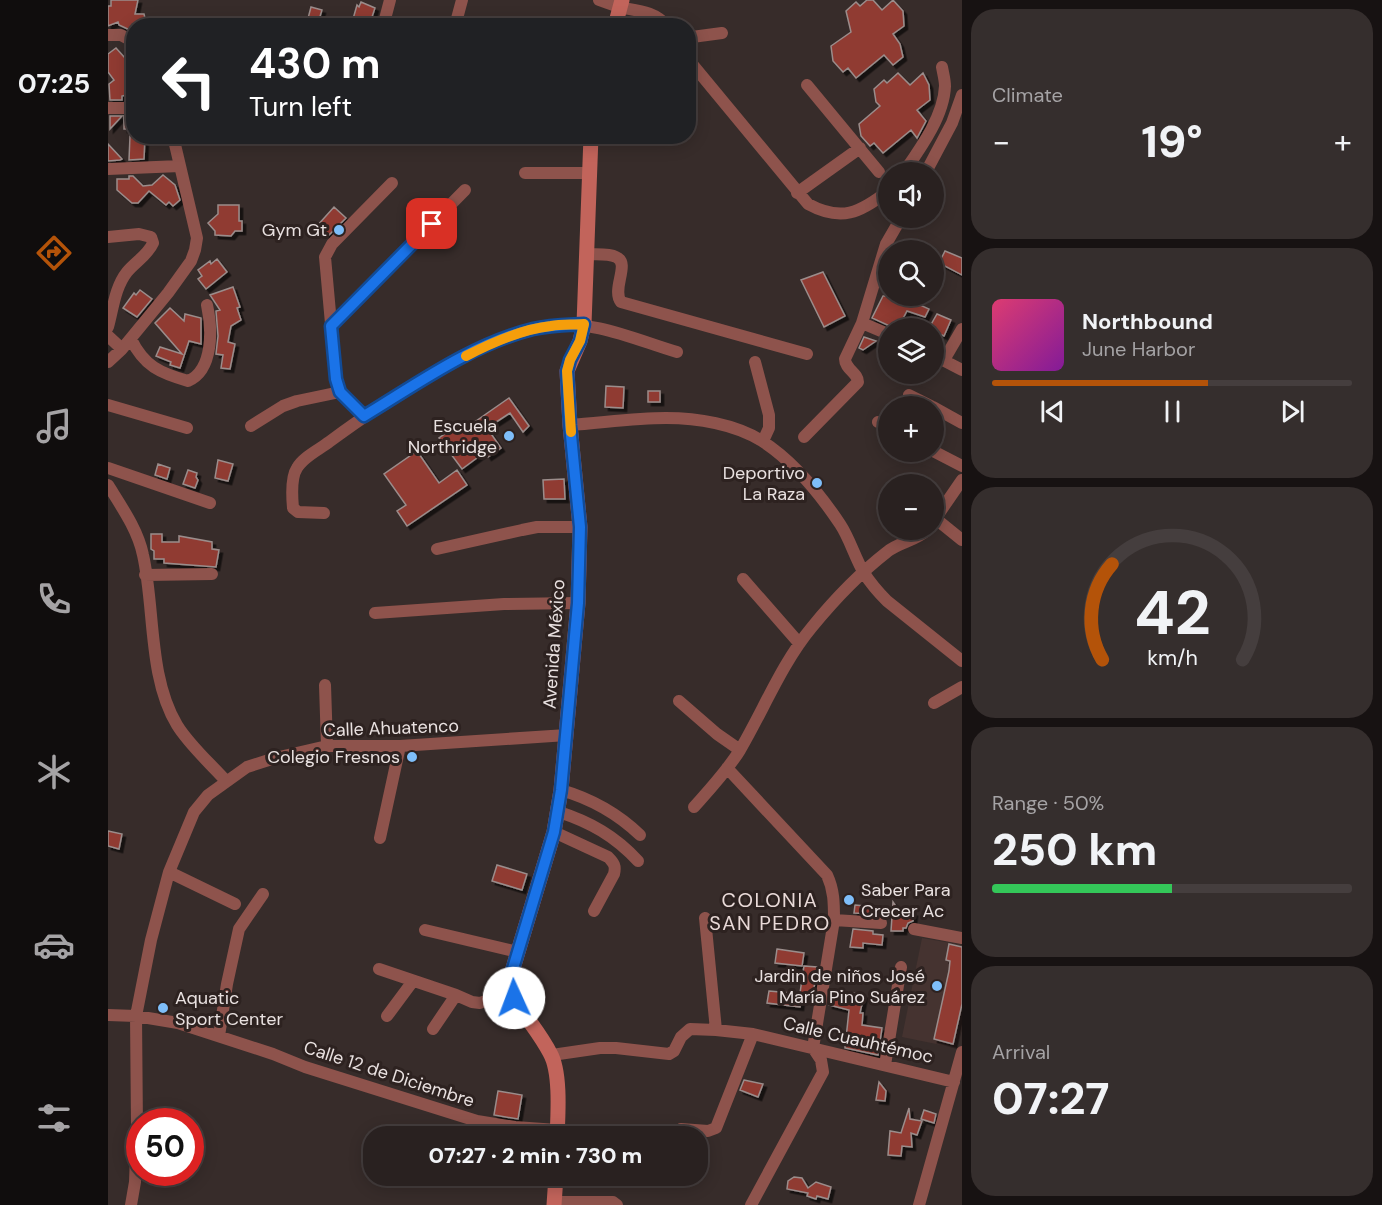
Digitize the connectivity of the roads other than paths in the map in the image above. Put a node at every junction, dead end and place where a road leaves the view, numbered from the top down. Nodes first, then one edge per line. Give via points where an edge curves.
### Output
1 (390, 0) edge
2 (462, 0) edge
3 (599, 0) edge
4 (621, 4) edge
5 (385, 18) edge
6 (457, 18) edge
7 (660, 18) edge
8 (722, 33) dead end
9 (108, 34) edge
10 (696, 35) edge
11 (126, 38) edge
12 (942, 67) dead end
13 (696, 69) edge
14 (807, 85) dead end
15 (962, 95) edge
16 (108, 108) edge
17 (126, 108) edge
18 (957, 125) edge
19 (175, 144) edge
20 (591, 144) edge
21 (860, 147) junction
22 (911, 162) edge
23 (933, 162) edge
24 (180, 166) junction
25 (108, 169) edge
26 (878, 171) edge
27 (525, 173) dead end
28 (589, 173) junction
29 (392, 183) dead end
30 (465, 190) dead end
31 (797, 193) junction
32 (878, 198) edge
33 (895, 228) edge
34 (108, 237) edge
35 (586, 255) junction
36 (207, 304) dead end
37 (862, 322) junction
38 (584, 324) junction
39 (331, 326) junction
40 (108, 327) edge
41 (878, 329) edge
42 (962, 329) edge
43 (108, 336) edge
44 (127, 344) junction
45 (944, 351) edge
46 (677, 352) dead end
47 (807, 354) dead end
48 (944, 360) edge
49 (108, 362) edge
50 (755, 362) dead end
51 (962, 369) edge
52 (340, 392) junction
53 (909, 394) dead end
54 (913, 396) edge
55 (108, 405) edge
56 (944, 413) edge
57 (364, 416) junction
58 (962, 423) edge
59 (570, 425) junction
60 (251, 426) dead end
61 (187, 428) dead end
62 (804, 437) dead end
63 (762, 441) junction
64 (944, 457) edge
65 (962, 466) edge
66 (108, 468) edge
67 (962, 480) edge
68 (108, 485) edge
69 (210, 503) dead end
70 (944, 506) edge
71 (324, 513) dead end
72 (580, 527) junction
73 (944, 528) edge
74 (913, 540) edge
75 (962, 540) edge
76 (437, 549) dead end
77 (864, 572) junction
78 (212, 574) dead end
79 (146, 575) junction
80 (743, 579) dead end
81 (578, 603) junction
82 (375, 613) dead end
83 (799, 643) junction
84 (962, 662) edge
85 (326, 685) dead end
86 (962, 687) edge
87 (679, 701) dead end
88 (934, 703) dead end
89 (567, 735) junction
90 (327, 746) junction
91 (400, 746) junction
92 (740, 750) junction
93 (727, 768) junction
94 (226, 781) junction
95 (561, 790) junction
96 (694, 807) dead end
97 (559, 812) junction
98 (554, 832) junction
99 (640, 835) dead end
100 (380, 838) dead end
101 (638, 861) dead end
102 (170, 872) junction
103 (263, 894) dead end
104 (235, 904) dead end
105 (594, 911) dead end
106 (705, 918) dead end
107 (834, 920) junction
108 (880, 923) dead end
109 (914, 929) dead end
110 (425, 930) dead end
111 (962, 938) edge
112 (518, 952) junction
113 (901, 967) dead end
114 (379, 969) dead end
115 (413, 981) junction
116 (508, 985) junction
117 (456, 994) junction
118 (108, 1015) edge
119 (136, 1016) junction
120 (387, 1016) dead end
121 (433, 1029) dead end
122 (716, 1030) junction
123 (753, 1034) junction
124 (219, 1036) junction
125 (813, 1048) junction
126 (962, 1052) edge
127 (552, 1055) junction
128 (885, 1065) junction
129 (954, 1082) junction
130 (504, 1126) edge
131 (557, 1126) edge
132 (708, 1131) edge
133 (555, 1186) edge
134 (554, 1203) edge
135 (131, 1205) edge
136 (617, 1205) edge
137 (751, 1205) edge
138 (919, 1205) edge

1 - 5 street
2 - 6 street
3 - 4 street
4 - 7 street
8 - 10 street
9 - 11 street
12 - 22 street via 945,86 937,115
13 - 31 street
14 - 21 street
15 - 18 street
16 - 17 street
18 - 23 street
19 - 24 street
20 - 28 main road, Avenida México
21 - 26 street
21 - 31 street
24 - 25 street
24 - 44 street via 196,238 195,250 168,293
27 - 28 street
28 - 35 main road, Avenida México
29 - 39 street via 332,244 325,257
30 - 39 street
31 - 32 street via 808,204 835,214 863,209
33 - 37 street via 886,244
34 - 40 street via 144,234 153,243 120,283
35 - 38 main road, Avenida México
35 - 47 street via 618,257 622,261 617,291 621,302
36 - 44 street via 208,353 204,367 193,379 188,381 159,371
37 - 41 street
37 - 62 street via 845,359 858,382
38 - 46 street
38 - 57 street via 530,330 479,349
38 - 59 main road, Avenida México via 567,371
39 - 52 street
42 - 45 street
43 - 44 street
44 - 49 street
48 - 51 street
50 - 63 street via 769,415 769,428
52 - 57 street
52 - 60 street via 283,406
53 - 54 street
55 - 61 street
56 - 58 street
57 - 71 street via 300,464 295,472 293,508 298,512
59 - 63 street via 691,419 742,431
59 - 72 main road, Avenida México
63 - 77 street via 820,497 841,526
64 - 65 street
66 - 69 street
67 - 70 street
68 - 79 street via 139,540
72 - 76 street via 522,530
72 - 81 main road, Avenida México
73 - 75 street
74 - 77 street via 889,550
77 - 83 street
77 - 84 street via 887,602
78 - 79 street
79 - 94 street via 166,701 178,726
80 - 83 street
81 - 82 street
81 - 89 main road, Avenida México
83 - 92 street
85 - 90 street
86 - 88 street
87 - 92 street
89 - 91 street, Calle Ahuatenco
89 - 95 main road, Avenida México
90 - 91 street, Calle Ahuatenco
90 - 94 street, Calle Ahuatenco via 247,767
91 - 100 street
92 - 93 street
93 - 96 street
93 - 107 street via 826,875 832,885
94 - 102 street, Calle Ahuatenco via 207,795 194,812
95 - 97 main road, Avenida México
95 - 99 street via 598,804
97 - 98 main road, Avenida México
97 - 101 street via 609,834
98 - 105 street via 608,856 613,862 614,874
98 - 112 main road, Avenida México
102 - 104 street
102 - 119 street, Calle Ahuatenco
103 - 124 street via 239,929
106 - 122 street
107 - 108 street
107 - 125 street
109 - 111 street
110 - 112 street
112 - 116 main road, Avenida México
113 - 128 street
114 - 115 street
115 - 117 street
115 - 120 street
116 - 117 street via 480,1003
116 - 127 main road
117 - 121 street
118 - 119 street, Calle 12 de Diciembre
119 - 124 street, Calle 12 de Diciembre via 178,1023
119 - 135 street, Calle Ahuatenco via 137,1128
122 - 123 street, Calle Cuauhtémoc
122 - 127 street, Calle Cuauhtémoc via 690,1029 669,1054 600,1048
123 - 125 street, Calle Cuauhtémoc
123 - 132 street via 716,1128
124 - 130 street, Calle 12 de Diciembre via 305,1068
125 - 128 street, Calle Cuauhtémoc
125 - 137 street via 823,1072
126 - 129 street
127 - 131 main road
128 - 129 street, Calle Cuauhtémoc
129 - 138 street
133 - 134 main road
134 - 136 street

